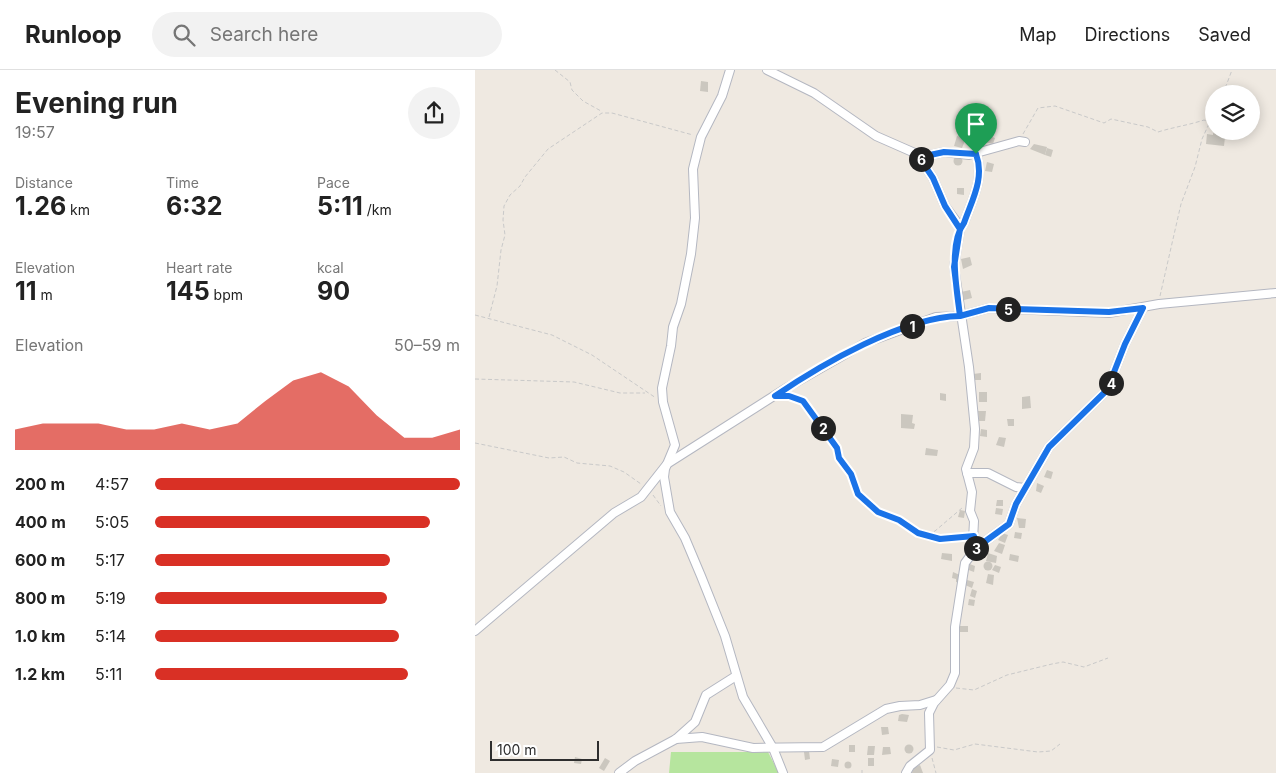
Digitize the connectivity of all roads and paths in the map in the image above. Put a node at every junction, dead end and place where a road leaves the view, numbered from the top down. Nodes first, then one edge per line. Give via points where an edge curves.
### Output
1 (555, 70) edge
2 (730, 70) edge
3 (767, 70) edge
4 (1232, 70) edge
5 (1226, 85) edge
6 (602, 112) junction
7 (1205, 120) edge
8 (1205, 134) edge
9 (701, 137) junction
10 (1022, 142) joint
11 (917, 154) junction
12 (976, 154) junction
13 (960, 229) junction
14 (1276, 293) edge
15 (1159, 304) junction
16 (1143, 308) junction
17 (475, 315) edge
18 (960, 316) junction
19 (489, 317) junction
20 (475, 379) edge
21 (647, 394) junction
22 (775, 396) junction
23 (663, 402) junction
24 (475, 442) edge
25 (667, 464) junction
26 (967, 473) junction
27 (1025, 488) junction
28 (648, 489) junction
29 (972, 503) junction
30 (670, 512) junction
31 (927, 534) junction
32 (974, 536) junction
33 (976, 548) junction
34 (475, 631) edge
35 (1108, 658) dead end
36 (735, 676) junction
37 (948, 688) junction
38 (937, 699) junction
39 (676, 739) junction
40 (1060, 744) dead end
41 (773, 748) junction
42 (930, 750) junction
43 (862, 770) dead end
44 (619, 773) edge
45 (783, 773) edge
46 (862, 773) edge
47 (906, 773) edge
48 (936, 773) edge

1 - 6 path via 570,82 572,90 583,101
2 - 9 street via 722,96
3 - 11 street via 814,93 876,136
4 - 5 path
6 - 9 path
6 - 19 path via 548,149 510,195 504,206 505,235
7 - 10 path via 1158,132 1111,119 1104,124 1055,106 1038,108
8 - 15 path via 1181,204
9 - 23 street via 693,169 695,218 691,254 673,327 662,388
10 - 12 street
11 - 12 street
11 - 13 street
12 - 13 street via 980,176
13 - 18 street via 954,267
14 - 15 street
15 - 16 street
16 - 18 street via 1109,312 989,308
16 - 27 street via 1107,390 1049,447
17 - 19 path
18 - 22 street via 936,317 865,343
18 - 26 street via 975,430
19 - 21 path via 552,335 592,356
20 - 21 path via 574,382 620,393
21 - 23 path
22 - 25 street
22 - 31 path via 803,401 837,448 858,494 878,512 899,520 918,533
23 - 25 street via 675,445
24 - 28 path via 549,458 564,457 577,463 610,466 625,472
25 - 28 street
25 - 30 street via 664,477
26 - 27 street via 988,473
26 - 29 street
27 - 33 street via 1009,524
28 - 30 path
28 - 34 street via 641,498 614,513
29 - 31 path
29 - 32 street
30 - 36 street via 685,538 725,636
31 - 32 path via 940,539
32 - 33 street
33 - 37 street via 964,568 955,626 955,673
35 - 37 path via 1084,667 1063,662 1052,664 1007,675 974,690
36 - 39 street via 707,694 695,722
36 - 41 street via 749,710
37 - 38 street
38 - 41 street via 887,710 823,747
38 - 42 street via 929,719
39 - 41 street via 702,737 740,746
39 - 44 street via 635,760
40 - 42 path via 1051,751 1038,752 975,744 955,750
41 - 45 street
42 - 47 street via 909,766
42 - 48 path
43 - 46 path

